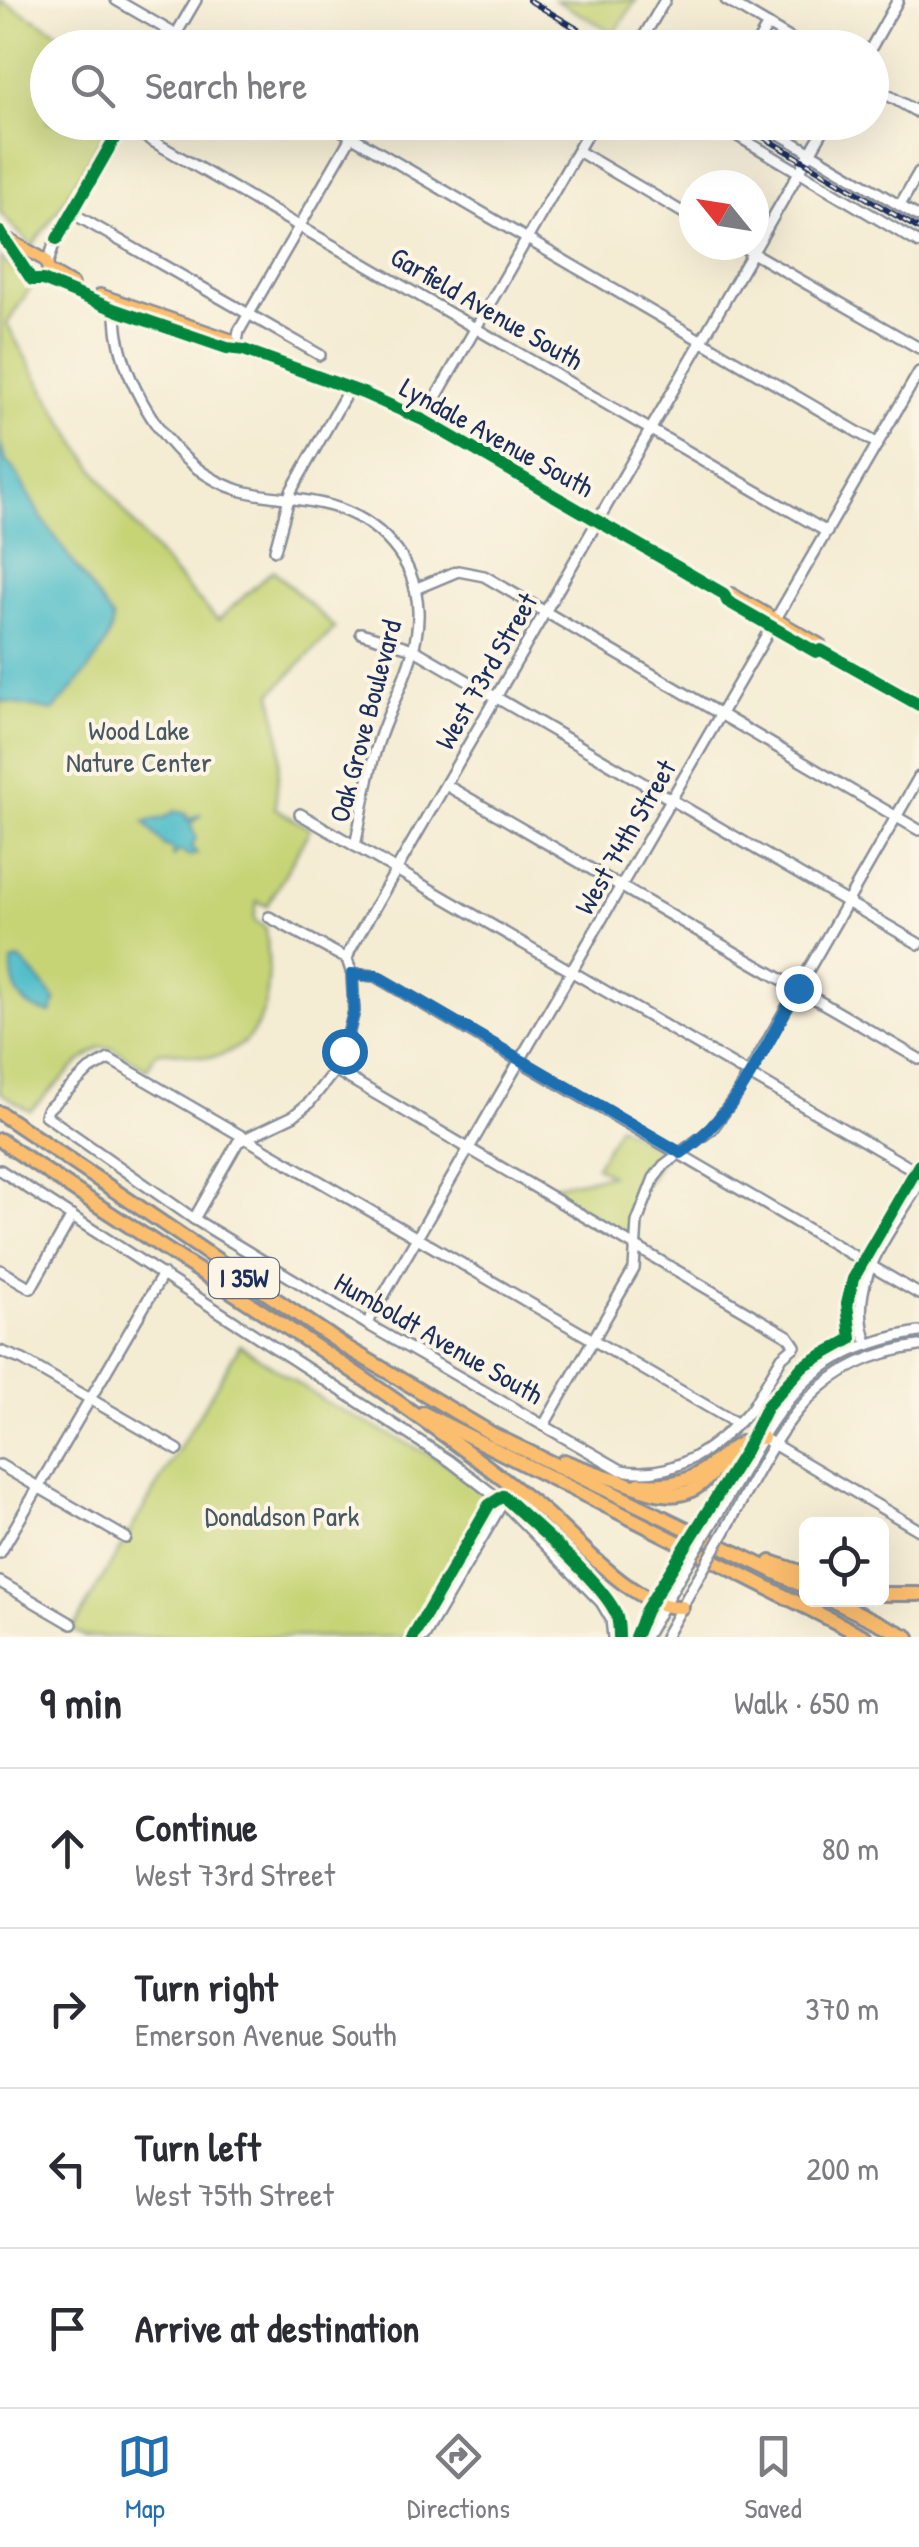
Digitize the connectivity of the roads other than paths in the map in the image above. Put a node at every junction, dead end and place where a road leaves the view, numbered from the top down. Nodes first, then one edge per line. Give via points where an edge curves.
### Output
1 (116, 0) edge
2 (196, 0) edge
3 (664, 0) edge
4 (726, 0) edge
5 (898, 0) edge
6 (768, 25) junction
7 (169, 30) edge
8 (178, 30) edge
9 (647, 30) edge
10 (765, 30) edge
11 (776, 30) edge
12 (881, 30) edge
13 (889, 96) edge
14 (919, 113) edge
15 (113, 140) edge
16 (152, 140) edge
17 (349, 140) edge
18 (356, 140) edge
19 (584, 140) edge
20 (745, 140) edge
21 (789, 140) edge
22 (818, 140) edge
23 (578, 151) junction
24 (810, 153) junction
25 (799, 172) junction
26 (919, 172) edge
27 (900, 205) junction
28 (679, 210) edge
29 (72, 214) junction
30 (919, 216) edge
31 (769, 224) edge
32 (301, 226) junction
33 (3, 235) edge
34 (527, 239) junction
35 (919, 243) edge
36 (748, 260) edge
37 (764, 260) edge
38 (43, 266) junction
39 (25, 267) junction
40 (113, 304) junction
41 (248, 316) junction
42 (476, 328) junction
43 (703, 342) junction
44 (236, 347) junction
45 (919, 348) edge
46 (320, 355) dead end
47 (919, 372) edge
48 (350, 388) junction
49 (423, 420) junction
50 (652, 430) junction
51 (878, 444) junction
52 (289, 500) junction
53 (598, 522) junction
54 (827, 532) junction
55 (275, 550) dead end
56 (415, 590) junction
57 (546, 612) junction
58 (775, 624) junction
59 (361, 633) dead end
60 (412, 650) junction
61 (496, 698) junction
62 (919, 705) edge
63 (721, 716) junction
64 (919, 777) edge
65 (446, 785) junction
66 (672, 801) junction
67 (300, 814) dead end
68 (896, 817) junction
69 (919, 830) edge
70 (355, 846) junction
71 (396, 870) junction
72 (622, 886) junction
73 (847, 903) junction
74 (269, 917) dead end
75 (919, 944) edge
76 (348, 959) junction
77 (572, 972) junction
78 (352, 974) junction
79 (798, 988) junction
80 (919, 1059) edge
81 (522, 1060) junction
82 (336, 1070) junction
83 (748, 1074) junction
84 (0, 1114) edge
85 (247, 1138) junction
86 (0, 1140) edge
87 (470, 1148) junction
88 (681, 1153) junction
89 (0, 1170) edge
90 (919, 1174) edge
91 (919, 1184) edge
92 (72, 1216) junction
93 (194, 1218) junction
94 (417, 1238) junction
95 (637, 1245) junction
96 (871, 1266) junction
97 (0, 1270) edge
98 (163, 1274) junction
99 (919, 1294) edge
100 (367, 1324) junction
101 (919, 1332) edge
102 (592, 1340) junction
103 (866, 1342) junction
104 (919, 1346) edge
105 (0, 1351) edge
106 (873, 1355) junction
107 (385, 1394) junction
108 (90, 1398) junction
109 (736, 1423) junction
110 (544, 1426) junction
111 (494, 1435) junction
112 (769, 1441) junction
113 (178, 1450) dead end
114 (0, 1465) edge
115 (38, 1487) junction
116 (503, 1502) junction
117 (919, 1530) edge
118 (126, 1538) dead end
119 (717, 1544) junction
120 (0, 1552) edge
121 (799, 1572) edge
122 (0, 1582) edge
123 (799, 1585) edge
124 (889, 1594) edge
125 (919, 1594) edge
126 (790, 1602) junction
127 (663, 1605) junction
128 (682, 1607) junction
129 (846, 1607) edge
130 (72, 1624) dead end
131 (424, 1637) edge
132 (613, 1637) edge
133 (645, 1637) edge
134 (664, 1637) edge
135 (841, 1637) edge
136 (865, 1637) edge
137 (908, 1637) edge

1 - 7 street
2 - 8 street
3 - 9 street
4 - 6 street
5 - 12 street
6 - 10 street
6 - 11 street
13 - 14 street
15 - 29 street
16 - 32 street, Garfield Avenue South
17 - 32 street
18 - 34 street
19 - 23 street
20 - 25 street
21 - 24 street
22 - 24 street, West 73rd Street
23 - 28 street
23 - 34 street
24 - 25 street, West 73rd Street
24 - 27 street
25 - 31 street, West 73rd Street
25 - 35 street
26 - 27 street
27 - 30 street
29 - 38 street
29 - 41 street
32 - 41 street
32 - 42 street, Garfield Avenue South
33 - 38 main road, Lyndale Avenue South
33 - 39 main road, Lyndale Avenue South
34 - 42 street
34 - 43 street
36 - 43 street, West 73rd Street
37 - 45 street
38 - 39 main road via 29,260
38 - 39 main road, Lyndale Avenue South via 32,280
38 - 40 main road, Lyndale Avenue South
40 - 44 main road, Lyndale Avenue South
40 - 52 street, Oak Grove Boulevard via 130,371 179,452 233,488
41 - 44 street
41 - 46 street
42 - 49 street
42 - 50 street, Garfield Avenue South
43 - 50 street, West 73rd Street
43 - 51 street
44 - 48 main road, Lyndale Avenue South
47 - 51 street, West 74th Street
48 - 49 main road, Lyndale Avenue South
48 - 52 street
49 - 53 main road, Lyndale Avenue South
50 - 53 street, West 73rd Street
50 - 54 street, Garfield Avenue South
51 - 54 street, West 74th Street
52 - 55 street
52 - 56 street, Oak Grove Boulevard via 328,505 376,529 402,555
53 - 57 street, West 73rd Street
53 - 58 main road, Lyndale Avenue South
54 - 58 street, West 74th Street
56 - 57 street via 466,571
56 - 60 street, Oak Grove Boulevard
57 - 61 street, West 73rd Street
57 - 63 street
58 - 62 main road, Lyndale Avenue South
58 - 63 street, West 74th Street
59 - 60 street
60 - 61 street
60 - 70 street, Oak Grove Boulevard via 380,736
61 - 65 street, West 73rd Street
61 - 66 street
63 - 66 street, West 74th Street
63 - 68 street
64 - 68 street
65 - 71 street, West 73rd Street
65 - 72 street
66 - 72 street, West 74th Street
66 - 73 street
67 - 70 street
68 - 69 street
68 - 73 street
70 - 71 street
71 - 76 street, West 73rd Street
71 - 77 street
72 - 77 street, West 74th Street
72 - 79 street
73 - 75 street
73 - 79 street
74 - 76 street
76 - 78 street
77 - 81 street, West 74th Street
77 - 83 street
78 - 81 street via 376,976
78 - 82 street via 354,1011
79 - 80 street
79 - 83 street
81 - 87 street, West 74th Street
81 - 88 street
82 - 85 street via 292,1116
82 - 87 street
83 - 88 street via 712,1129
83 - 90 street
84 - 111 highway, I 35W via 346,1348
85 - 93 street via 238,1142
85 - 93 street, Humboldt Avenue South via 109,1059 46,1110
85 - 94 street
86 - 107 highway, I 35W
87 - 94 street, West 74th Street
87 - 95 street
88 - 95 street via 646,1192
88 - 96 street
89 - 92 street
91 - 96 street
92 - 97 street via 31,1288
92 - 98 street
93 - 100 street, Humboldt Avenue South
94 - 100 street, West 74th Street
94 - 102 street
95 - 102 street via 630,1279
95 - 109 street, Humboldt Avenue South via 795,1346
96 - 99 street
96 - 103 street via 859,1303
98 - 108 street
98 - 116 street
100 - 110 street, Humboldt Avenue South
101 - 103 street
102 - 109 street
102 - 110 street
103 - 106 street
103 - 112 street via 796,1388 774,1416
104 - 106 street
105 - 108 street
106 - 112 street via 810,1394
107 - 126 highway, I 35W
107 - 127 highway via 561,1524 616,1580
108 - 113 street
108 - 115 street
109 - 110 street, Humboldt Avenue South via 696,1457 653,1474 614,1467
111 - 112 highway via 662,1496 685,1494 706,1482 752,1437
111 - 119 highway, I 35W
112 - 117 street
112 - 127 street, bridge
112 - 128 street, bridge
114 - 115 street
115 - 118 street
115 - 120 street
116 - 131 street
116 - 132 street via 608,1611
119 - 121 highway
119 - 123 highway, I 35W
122 - 130 street
124 - 125 highway
126 - 135 highway
126 - 136 highway, I 35W
127 - 128 highway
127 - 133 street
128 - 134 street
129 - 137 highway

